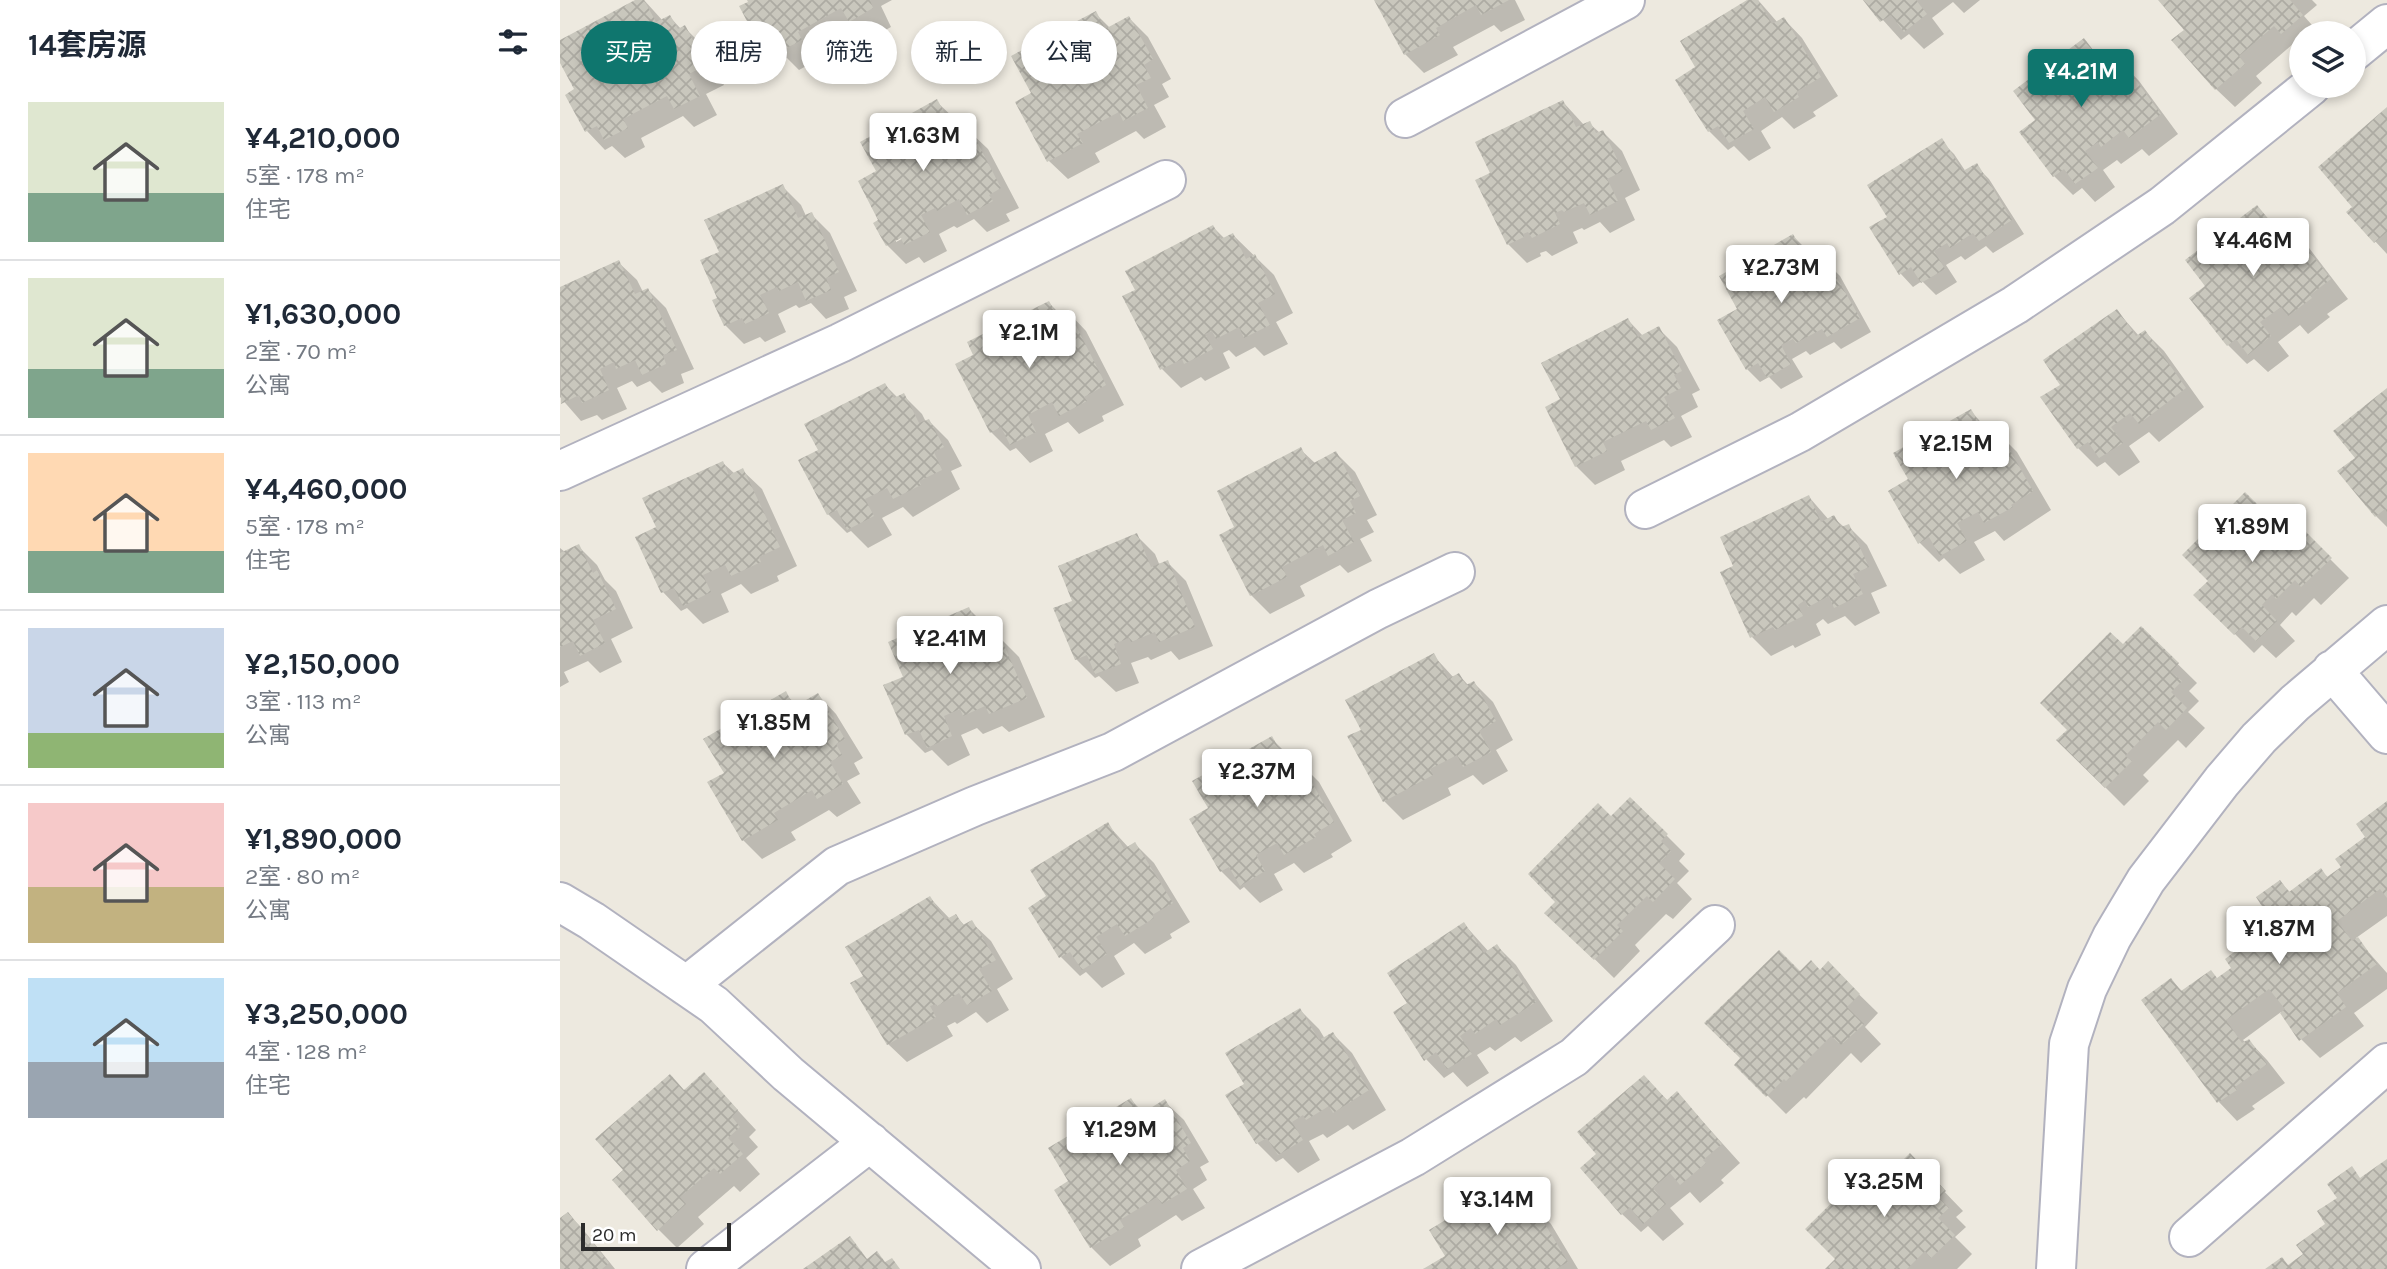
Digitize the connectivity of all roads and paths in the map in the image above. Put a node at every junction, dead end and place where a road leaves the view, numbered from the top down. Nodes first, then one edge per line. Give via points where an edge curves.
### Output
1 (1625, 0) edge
2 (2387, 24) edge
3 (2366, 41) edge
4 (2296, 98) edge
5 (1405, 118) dead end
6 (1166, 180) dead end
7 (560, 471) edge
8 (1645, 509) dead end
9 (1455, 572) dead end
10 (2387, 625) edge
11 (2332, 670) junction
12 (2387, 734) edge
13 (560, 902) edge
14 (1715, 925) dead end
15 (686, 986) junction
16 (2387, 1063) edge
17 (870, 1142) junction
18 (2189, 1237) dead end
19 (706, 1269) edge
20 (1021, 1269) edge
21 (1201, 1269) edge
22 (2056, 1269) edge

1 - 5 lane
2 - 3 lane
4 - 8 lane via 2162,206 2015,305 1800,432
6 - 7 lane via 840,344
9 - 15 lane via 1113,752 837,866
10 - 11 lane
11 - 12 lane
11 - 22 lane via 2259,738 2222,782 2147,880 2087,989 2068,1044
13 - 15 lane
14 - 21 lane via 1574,1057 1413,1157
15 - 17 lane via 714,1005
16 - 18 lane
17 - 19 lane
17 - 20 lane

